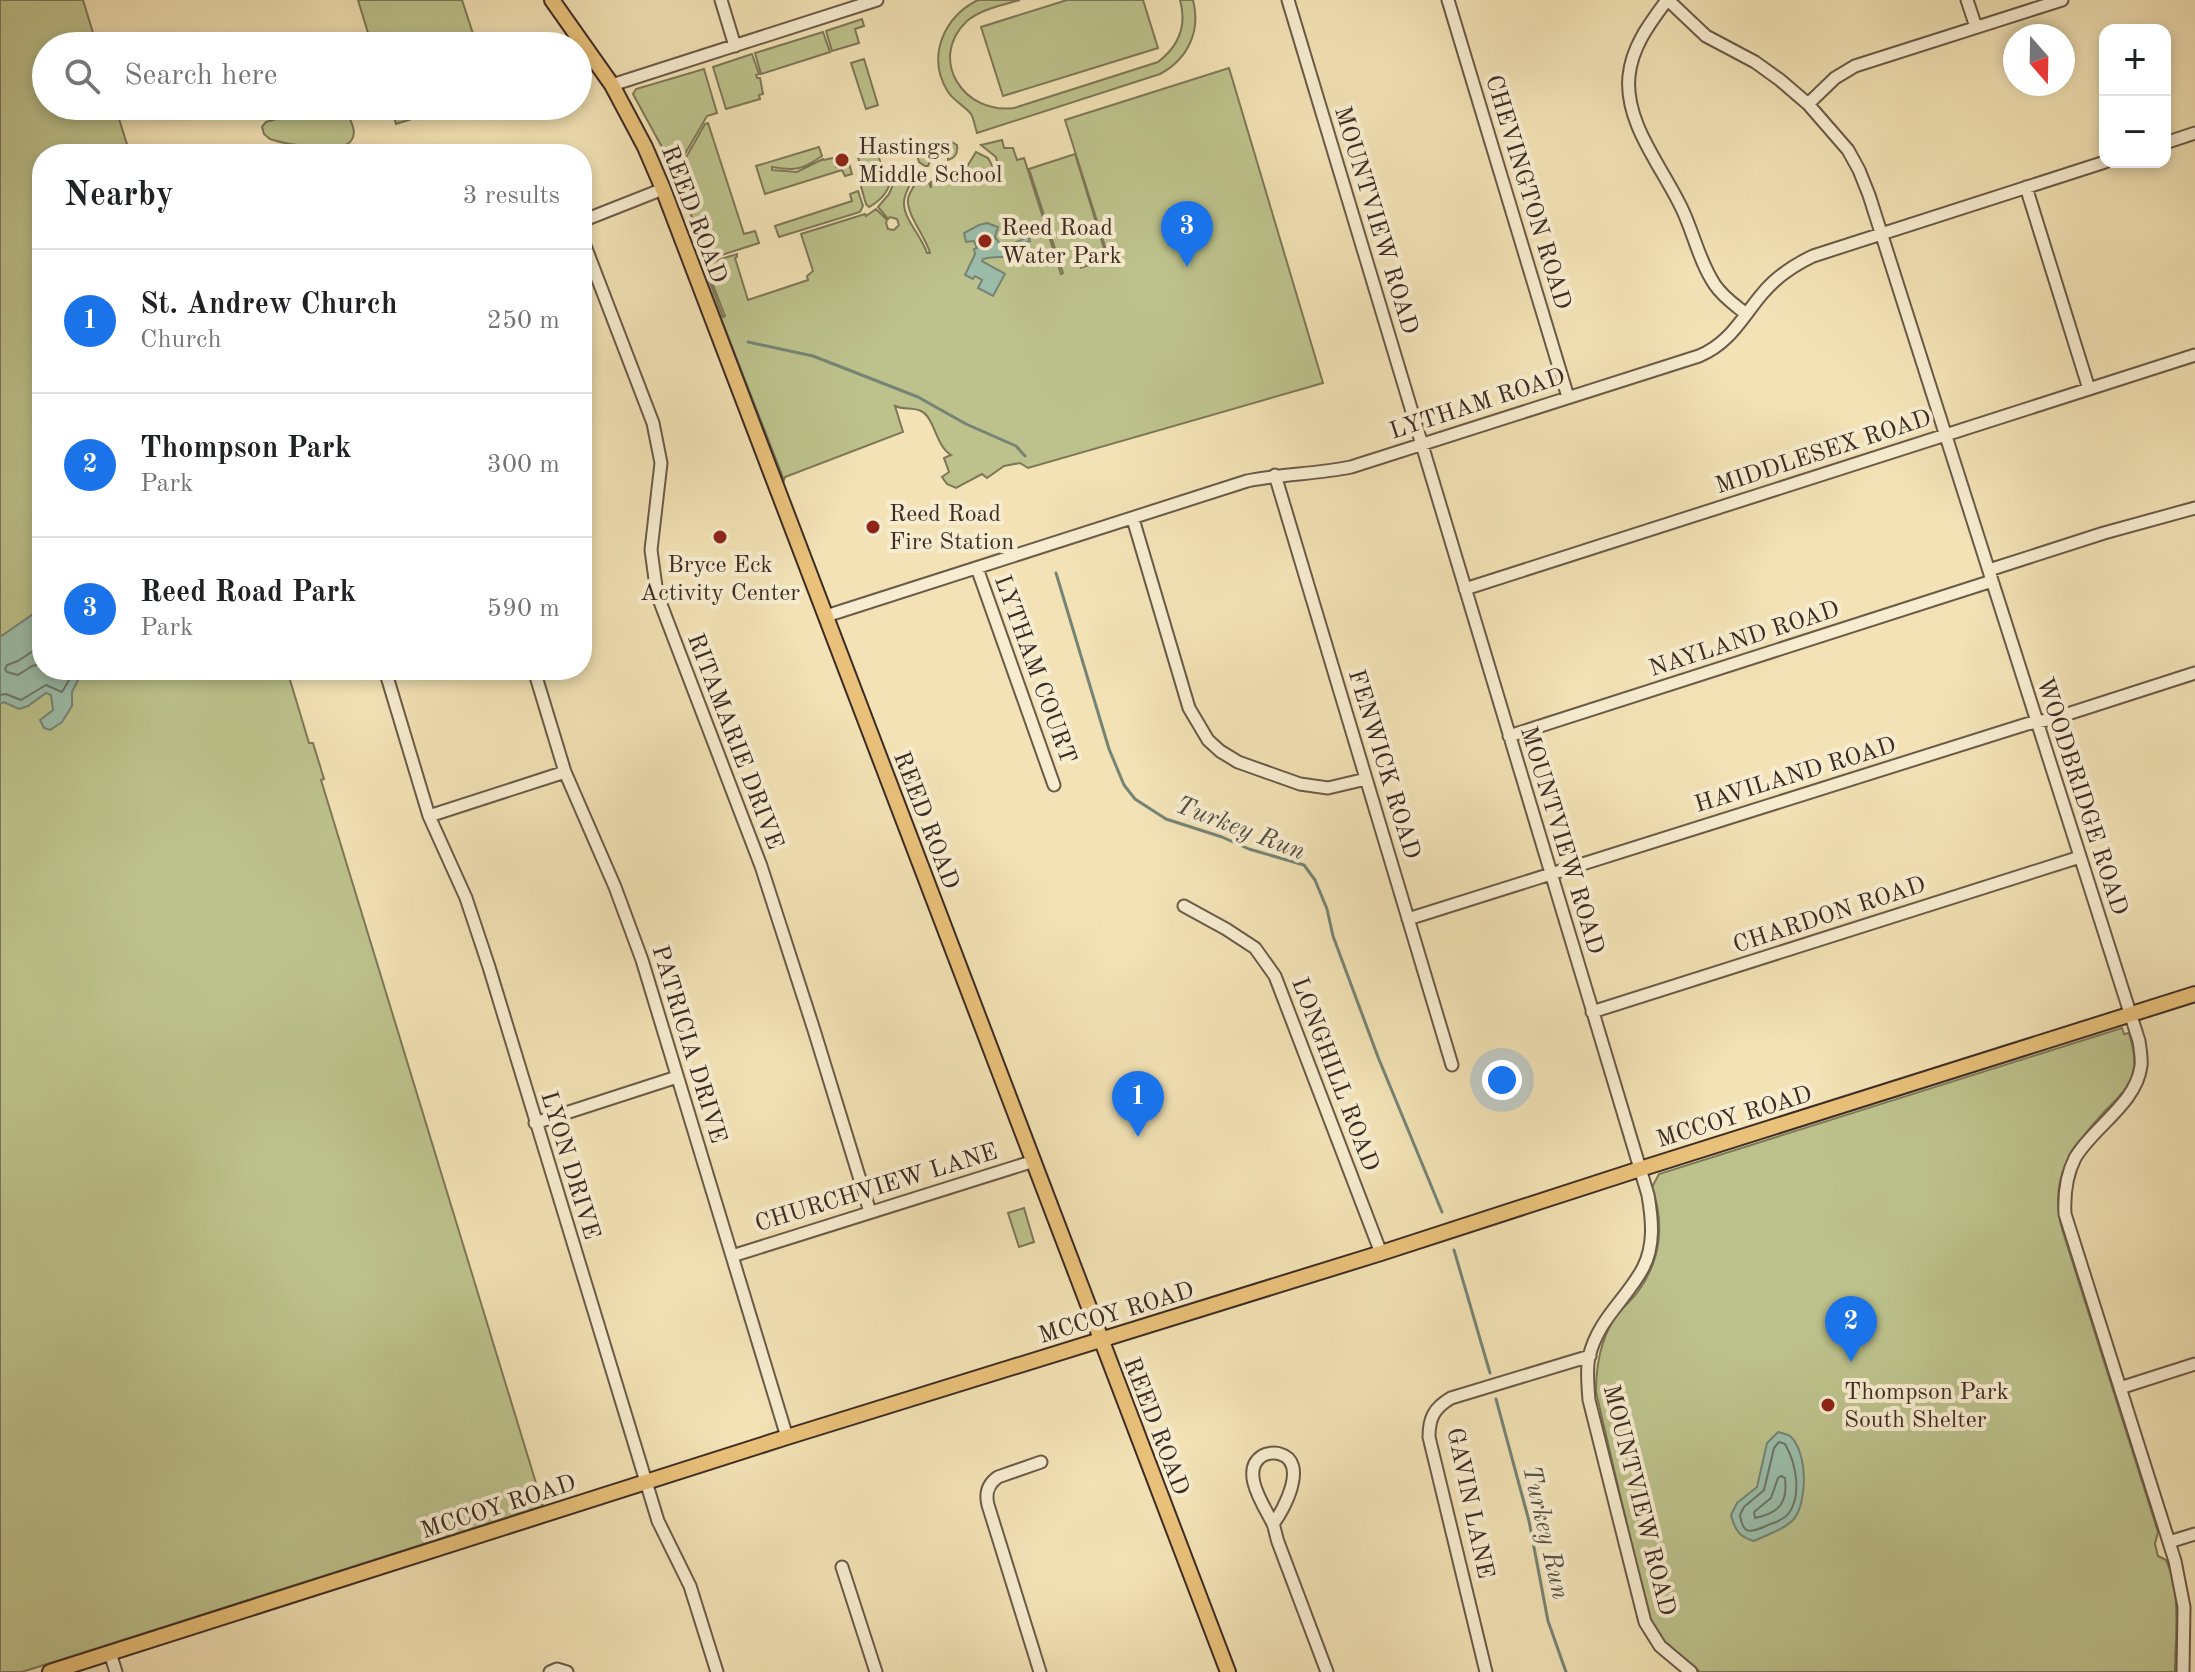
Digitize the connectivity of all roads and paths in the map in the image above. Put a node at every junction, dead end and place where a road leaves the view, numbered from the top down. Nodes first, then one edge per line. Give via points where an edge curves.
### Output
1 (552, 0) edge
2 (721, 0) edge
3 (877, 0) edge
4 (1288, 0) edge
5 (1448, 0) edge
6 (1668, 0) edge
7 (1967, 0) edge
8 (2062, 0) edge
9 (1976, 27) junction
10 (575, 32) edge
11 (735, 46) junction
12 (592, 57) edge
13 (612, 85) junction
14 (1808, 104) junction
15 (2195, 133) edge
16 (2171, 141) edge
17 (2099, 164) edge
18 (2026, 187) junction
19 (663, 189) junction
20 (592, 217) edge
21 (1881, 233) junction
22 (592, 263) edge
23 (1746, 314) junction
24 (2195, 355) edge
25 (2089, 389) junction
26 (1568, 397) junction
27 (1945, 435) junction
28 (1421, 444) junction
29 (1275, 475) junction
30 (2195, 508) edge
31 (1133, 519) junction
32 (977, 568) junction
33 (1990, 576) junction
34 (1465, 589) junction
35 (826, 616) junction
36 (2195, 673) edge
37 (388, 680) edge
38 (537, 680) edge
39 (2037, 722) junction
40 (1509, 736) junction
41 (565, 772) junction
42 (1366, 779) junction
43 (1054, 785) dead end
44 (429, 816) junction
45 (2080, 857) junction
46 (1551, 874) junction
47 (1184, 906) dead end
48 (1408, 919) junction
49 (2195, 994) edge
50 (1592, 1012) junction
51 (2130, 1014) junction
52 (1452, 1065) dead end
53 (677, 1077) junction
54 (535, 1123) junction
55 (1034, 1161) junction
56 (1640, 1169) junction
57 (870, 1212) junction
58 (1381, 1253) junction
59 (732, 1256) junction
60 (1100, 1340) junction
61 (1590, 1356) junction
62 (2195, 1364) edge
63 (2120, 1388) junction
64 (787, 1437) junction
65 (1041, 1462) dead end
66 (645, 1482) junction
67 (1273, 1524) junction
68 (2195, 1534) edge
69 (2169, 1542) junction
70 (842, 1567) dead end
71 (110, 1653) junction
72 (50, 1672) edge
73 (116, 1672) edge
74 (550, 1672) edge
75 (567, 1672) edge
76 (717, 1672) edge
77 (876, 1672) edge
78 (1040, 1672) edge
79 (1228, 1672) edge
80 (1327, 1672) edge
81 (1486, 1672) edge
82 (1691, 1672) edge
83 (2183, 1672) edge

1 - 10 main road, REED ROAD
2 - 11 street
3 - 11 street
4 - 28 street, MOUNTVIEW ROAD
5 - 26 street, CHEVINGTON ROAD
6 - 14 street, WOODBRIDGE ROAD via 1706,36 1755,62
6 - 23 street via 1644,31 1632,59 1628,90 1633,116 1714,283
7 - 9 street
8 - 9 street
9 - 14 street via 1855,66
11 - 13 street
12 - 13 main road, REED ROAD
13 - 19 main road, REED ROAD
14 - 21 street, WOODBRIDGE ROAD via 1853,160
15 - 16 street
17 - 18 street, LYTHAM ROAD
18 - 21 street, LYTHAM ROAD
18 - 25 street
19 - 20 street
19 - 35 main road, REED ROAD
21 - 23 street, LYTHAM ROAD via 1800,262 1774,281
21 - 27 street, WOODBRIDGE ROAD
22 - 57 street, RITAMARIE DRIVE via 656,437 661,463 651,550 657,594 761,866
23 - 26 street, LYTHAM ROAD via 1715,350
24 - 25 street, MIDDLESEX ROAD
25 - 27 street, MIDDLESEX ROAD
26 - 28 street, LYTHAM ROAD
27 - 33 street, WOODBRIDGE ROAD
27 - 34 street, MIDDLESEX ROAD
28 - 29 street, LYTHAM ROAD via 1351,467
28 - 34 street, MOUNTVIEW ROAD
29 - 31 street, LYTHAM ROAD
29 - 42 street, FENWICK ROAD
30 - 33 street, NAYLAND ROAD via 2104,533
31 - 32 street, LYTHAM ROAD
31 - 42 street via 1189,708 1208,740 1238,762 1300,784 1328,788
32 - 35 street, LYTHAM ROAD
32 - 43 street, LYTHAM COURT
33 - 39 street, WOODBRIDGE ROAD
33 - 40 street, NAYLAND ROAD
34 - 40 street, MOUNTVIEW ROAD
35 - 55 main road, REED ROAD
36 - 39 street, HAVILAND ROAD
37 - 44 street, LYON DRIVE
38 - 41 street, PATRICIA DRIVE
39 - 45 street, WOODBRIDGE ROAD
39 - 46 street, HAVILAND ROAD
40 - 46 street, MOUNTVIEW ROAD
41 - 44 street
41 - 53 street, PATRICIA DRIVE via 626,916
42 - 48 street, FENWICK ROAD
44 - 54 street, LYON DRIVE via 466,898
45 - 50 street, CHARDON ROAD
45 - 51 street, WOODBRIDGE ROAD
46 - 48 street, HAVILAND ROAD
46 - 50 street, MOUNTVIEW ROAD
47 - 58 street, LONGHILL ROAD via 1255,948 1275,976
48 - 52 street, FENWICK ROAD
49 - 51 main road, MCCOY ROAD
50 - 56 street, MOUNTVIEW ROAD
51 - 56 main road, MCCOY ROAD
51 - 63 street, WOODBRIDGE ROAD via 2141,1069 2129,1094 2082,1147 2064,1196 2070,1234
53 - 54 street
53 - 59 street, PATRICIA DRIVE
54 - 66 street, LYON DRIVE
55 - 57 street, CHURCHVIEW LANE
55 - 60 main road, REED ROAD
56 - 58 main road, MCCOY ROAD
56 - 61 street, MOUNTVIEW ROAD via 1652,1215 1649,1252 1605,1320
57 - 59 street, CHURCHVIEW LANE
58 - 60 main road, MCCOY ROAD
59 - 64 street, PATRICIA DRIVE
60 - 64 main road, MCCOY ROAD
60 - 79 main road, REED ROAD
61 - 81 street, GAVIN LANE via 1451,1398 1429,1423
61 - 82 street, MOUNTVIEW ROAD via 1593,1421 1645,1622 1660,1646
62 - 63 street
63 - 69 street, WOODBRIDGE ROAD
64 - 66 main road, MCCOY ROAD
65 - 78 street via 998,1477 987,1492
66 - 71 main road, MCCOY ROAD
66 - 76 street, LYON DRIVE via 664,1536 690,1586
67 - 67 street via 1295,1475 1279,1453 1262,1456 1253,1467 1254,1482
67 - 80 street
68 - 69 street
69 - 83 street, WOODBRIDGE ROAD via 2184,1607
70 - 77 street
71 - 72 main road, MCCOY ROAD
71 - 73 street
74 - 75 street

